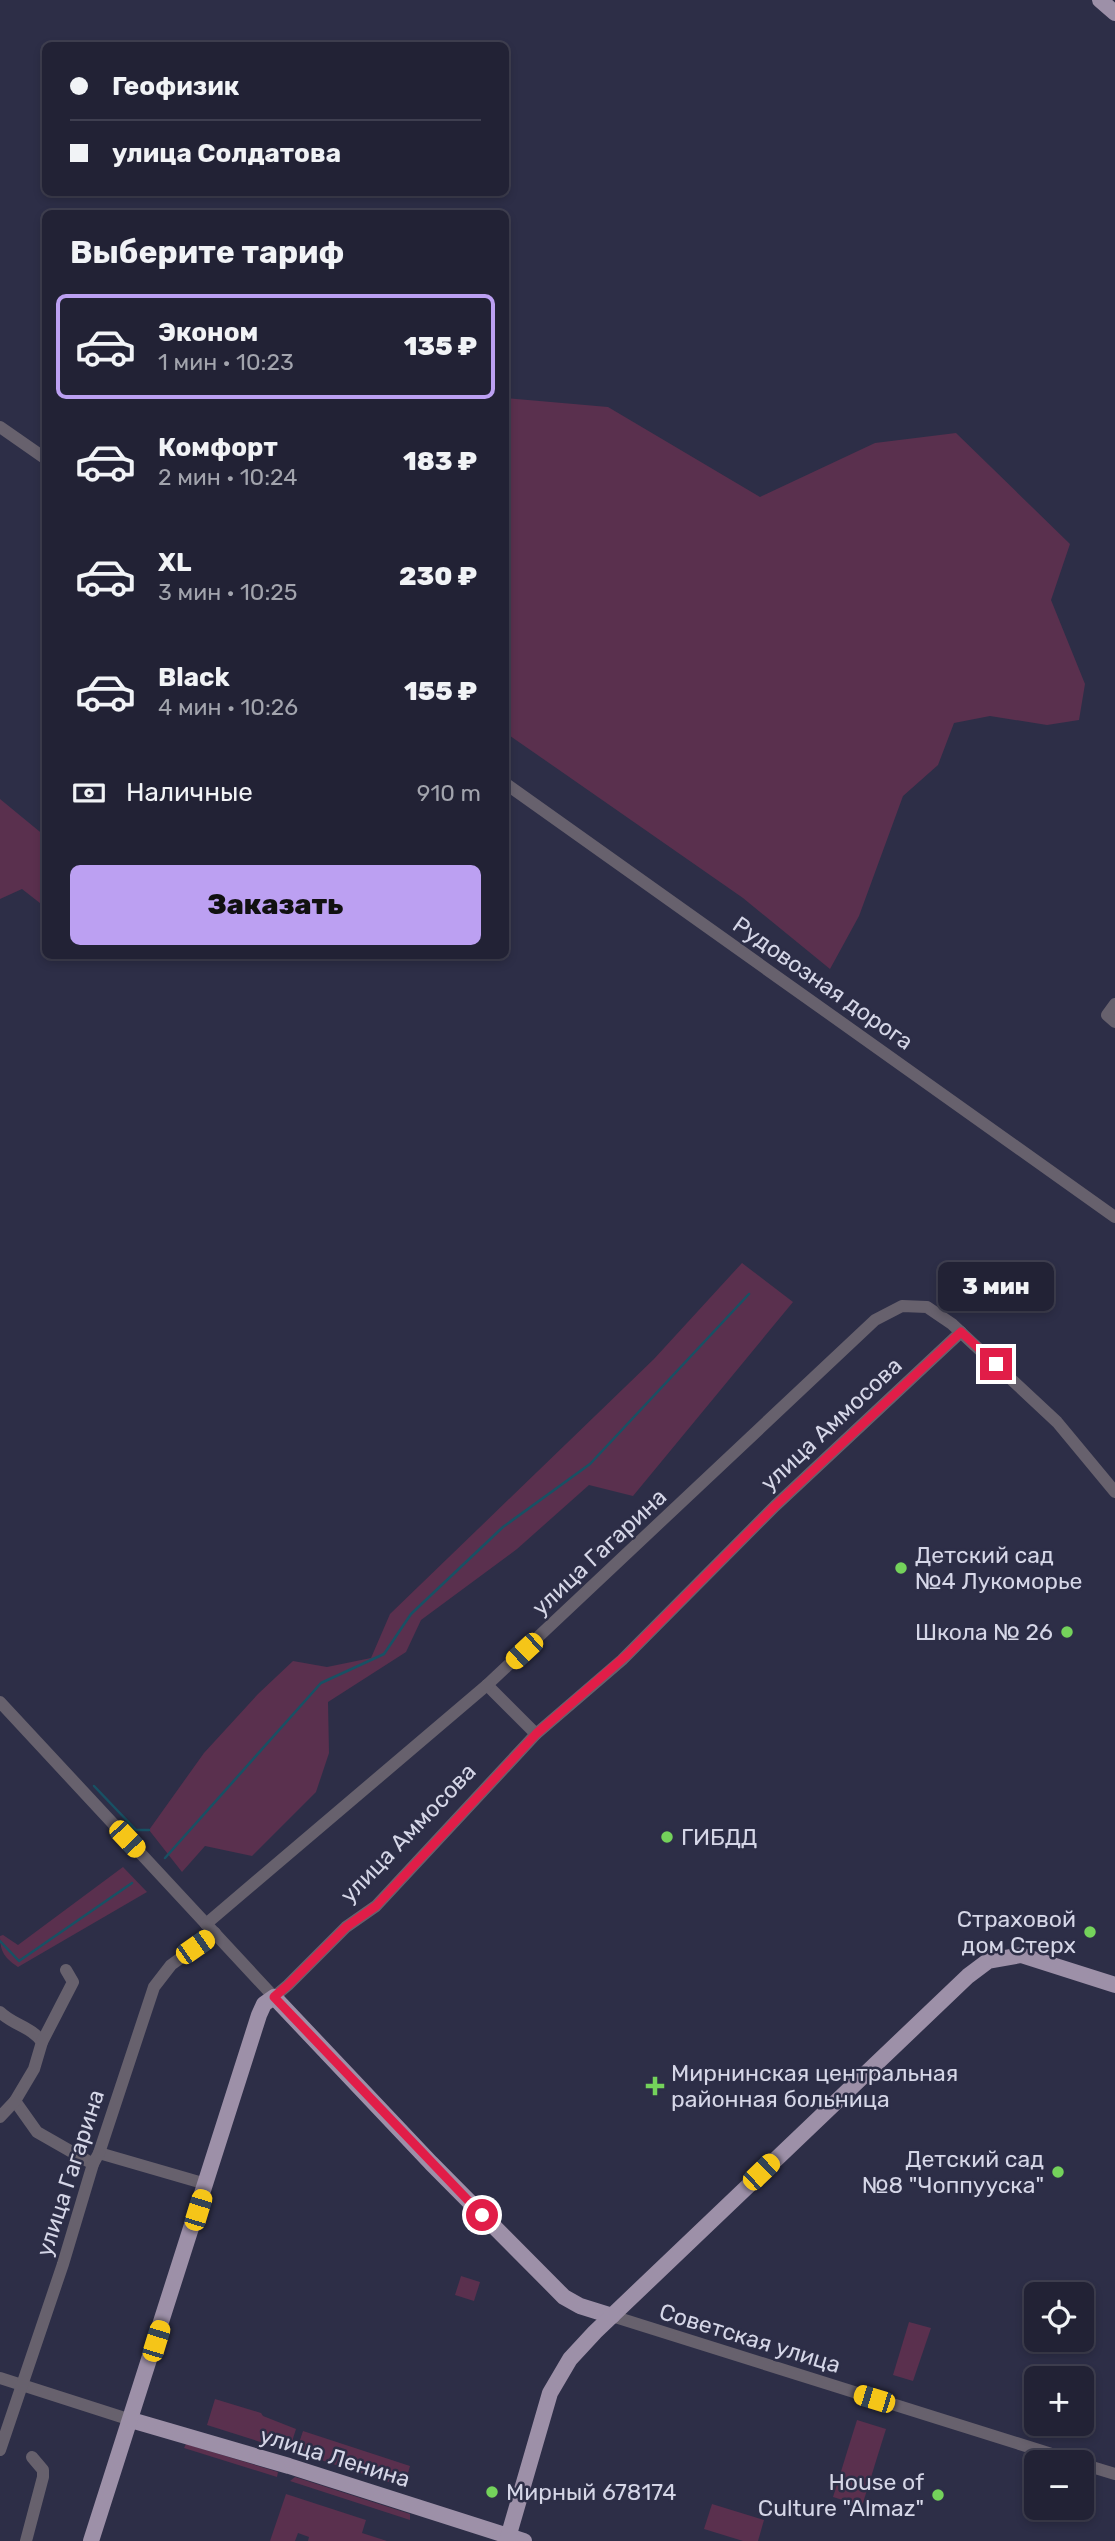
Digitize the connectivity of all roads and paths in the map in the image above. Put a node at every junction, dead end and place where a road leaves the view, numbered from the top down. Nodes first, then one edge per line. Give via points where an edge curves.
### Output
1 (1100, 0) edge
2 (1115, 13) edge
3 (0, 427) edge
4 (42, 456) edge
5 (509, 786) edge
6 (1115, 1004) edge
7 (1115, 1022) edge
8 (1115, 1217) edge
9 (961, 1332) junction
10 (1115, 1492) edge
11 (487, 1685) junction
12 (0, 1702) edge
13 (536, 1734) junction
14 (211, 1928) junction
15 (66, 1970) dead end
16 (1115, 1985) edge
17 (274, 1997) junction
18 (0, 2012) edge
19 (42, 2042) junction
20 (15, 2101) junction
21 (0, 2117) edge
22 (96, 2159) junction
23 (206, 2184) junction
24 (612, 2316) junction
25 (0, 2378) edge
26 (22, 2387) junction
27 (131, 2420) junction
28 (0, 2450) edge
29 (1038, 2450) edge
30 (32, 2458) dead end
31 (1094, 2468) edge
32 (1115, 2474) edge
33 (513, 2539) edge
34 (26, 2541) edge
35 (91, 2541) edge

1 - 2 main road
3 - 4 street
5 - 8 street, Рудовозная дорога
6 - 7 street via 1107,1015
9 - 10 street via 1057,1422
9 - 11 street, улица Гагарина via 927,1307 902,1306 875,1320
9 - 13 street, улица Аммосова via 782,1500 628,1654
11 - 13 street
11 - 14 street, улица Гагарина
12 - 14 street
13 - 17 street, улица Аммосова via 376,1906 346,1927
14 - 17 street
14 - 22 street, улица Гагарина via 154,1987
15 - 19 street via 73,1982
16 - 24 main road via 1021,1955 988,1961
17 - 23 main road, улица Аммосова via 259,2015
17 - 24 main road via 564,2297
18 - 19 street
19 - 20 street via 34,2069
20 - 21 street
20 - 22 street via 37,2132
22 - 23 street
22 - 26 street, улица Гагарина
23 - 27 main road, улица Аммосова
24 - 29 street, Советская улица
24 - 33 main road via 570,2359 550,2393
25 - 26 street
26 - 27 street
26 - 28 street, улица Гагарина
27 - 33 main road, улица Ленина via 285,2464
27 - 35 main road, улица Аммосова
30 - 34 street via 43,2470 43,2477
31 - 32 street, Советская улица

